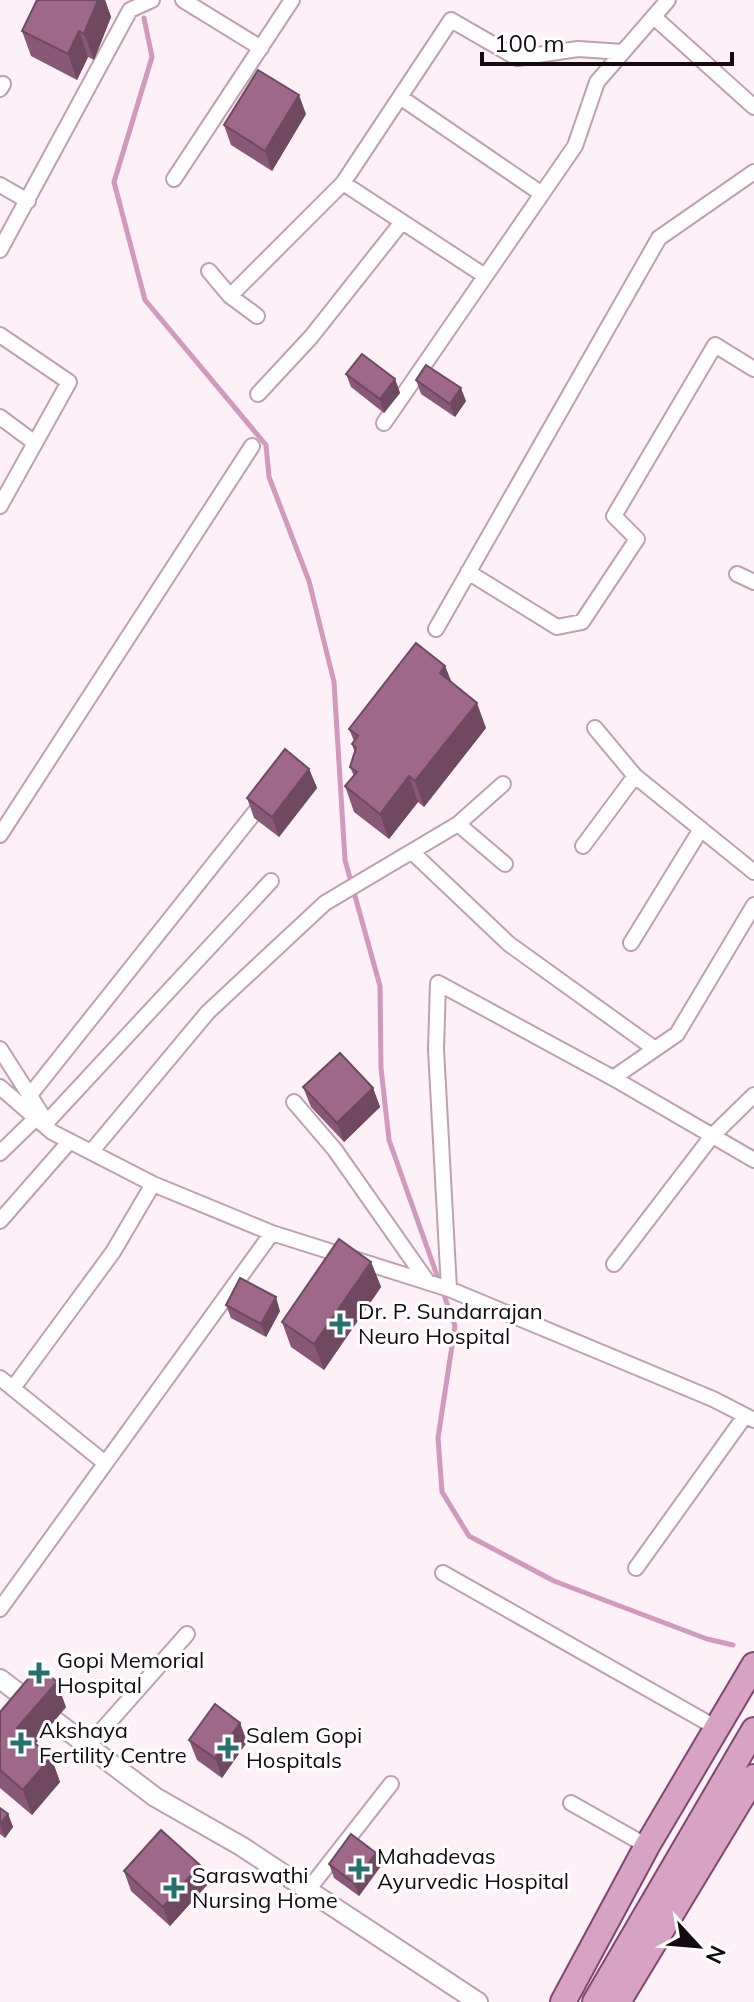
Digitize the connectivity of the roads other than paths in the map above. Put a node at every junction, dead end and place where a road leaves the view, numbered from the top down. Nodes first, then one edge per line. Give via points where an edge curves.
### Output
1 (152, 0) edge
2 (183, 0) edge
3 (292, 0) edge
4 (668, 0) edge
5 (654, 17) junction
6 (261, 48) junction
7 (623, 52) junction
8 (400, 97) junction
9 (754, 107) edge
10 (754, 172) edge
11 (174, 179) dead end
12 (343, 183) junction
13 (0, 185) edge
14 (542, 194) junction
15 (28, 201) junction
16 (402, 222) junction
17 (0, 250) edge
18 (209, 271) dead end
19 (485, 276) junction
20 (230, 296) junction
21 (257, 316) dead end
22 (0, 335) edge
23 (754, 369) edge
24 (258, 394) dead end
25 (0, 417) edge
26 (384, 423) dead end
27 (35, 443) junction
28 (252, 446) dead end
29 (0, 506) edge
30 (468, 572) junction
31 (737, 574) dead end
32 (754, 582) edge
33 (436, 629) dead end
34 (595, 728) dead end
35 (635, 776) junction
36 (503, 784) dead end
37 (268, 795) edge
38 (458, 824) junction
39 (701, 829) junction
40 (0, 835) edge
41 (583, 846) dead end
42 (412, 852) junction
43 (505, 864) dead end
44 (754, 872) edge
45 (271, 881) dead end
46 (754, 905) edge
47 (631, 943) dead end
48 (0, 1049) edge
49 (655, 1049) junction
50 (613, 1078) junction
51 (0, 1087) edge
52 (30, 1095) junction
53 (754, 1095) edge
54 (294, 1102) dead end
55 (45, 1124) junction
56 (712, 1136) junction
57 (70, 1141) junction
58 (91, 1152) junction
59 (0, 1153) edge
60 (754, 1160) edge
61 (153, 1184) junction
62 (0, 1221) edge
63 (272, 1233) junction
64 (614, 1264) dead end
65 (440, 1286) junction
66 (0, 1378) edge
67 (13, 1388) junction
68 (749, 1418) edge
69 (105, 1463) junction
70 (636, 1568) dead end
71 (443, 1573) dead end
72 (0, 1609) edge
73 (187, 1634) dead end
74 (754, 1665) edge
75 (0, 1679) edge
76 (715, 1727) junction
77 (754, 1730) edge
78 (754, 1745) edge
79 (88, 1746) junction
80 (754, 1777) edge
81 (391, 1784) dead end
82 (571, 1803) dead end
83 (647, 1846) junction
84 (308, 1890) junction
85 (478, 2002) edge
86 (563, 2002) edge
87 (595, 2002) edge
88 (609, 2002) edge
89 (618, 2002) edge

1 - 15 street via 130,10
2 - 6 street
3 - 6 street
4 - 5 street
5 - 7 street
5 - 9 street
6 - 11 street
7 - 8 street via 578,49 517,58 451,20
7 - 14 street via 597,82 575,146
8 - 12 street
8 - 14 street
10 - 30 street via 659,238
12 - 16 street
12 - 20 street
13 - 15 street
14 - 19 street
15 - 17 street
16 - 19 street
16 - 24 street via 311,337
18 - 20 street
19 - 26 street
20 - 21 street
22 - 27 street via 69,382
23 - 30 street via 715,345 614,516 637,539 582,622 557,627
25 - 27 street
27 - 29 street
28 - 40 street
30 - 33 street
31 - 32 street
34 - 35 street
35 - 39 street
35 - 41 street
36 - 38 street
37 - 52 street
38 - 42 street
38 - 43 street
39 - 44 street
39 - 47 street
42 - 49 street via 509,944
42 - 58 street via 325,903 208,1012
45 - 55 street
46 - 49 street via 677,1034
48 - 52 street
49 - 50 street
50 - 56 street
50 - 65 street via 438,983
51 - 55 street
52 - 55 street
53 - 56 street
54 - 65 street
55 - 57 street
55 - 59 street
56 - 60 street
56 - 64 street
57 - 58 street
57 - 62 street
58 - 61 street
61 - 63 street
61 - 67 street via 113,1252
63 - 65 street
63 - 69 street
65 - 68 street
66 - 67 street
67 - 69 street
68 - 70 street
69 - 72 street
71 - 76 street
73 - 79 street
74 - 76 main road
75 - 79 street
76 - 83 main road
77 - 87 main road
78 - 88 main road
79 - 84 street via 155,1797
80 - 89 main road
81 - 84 street
82 - 83 street
83 - 86 main road
84 - 85 street

